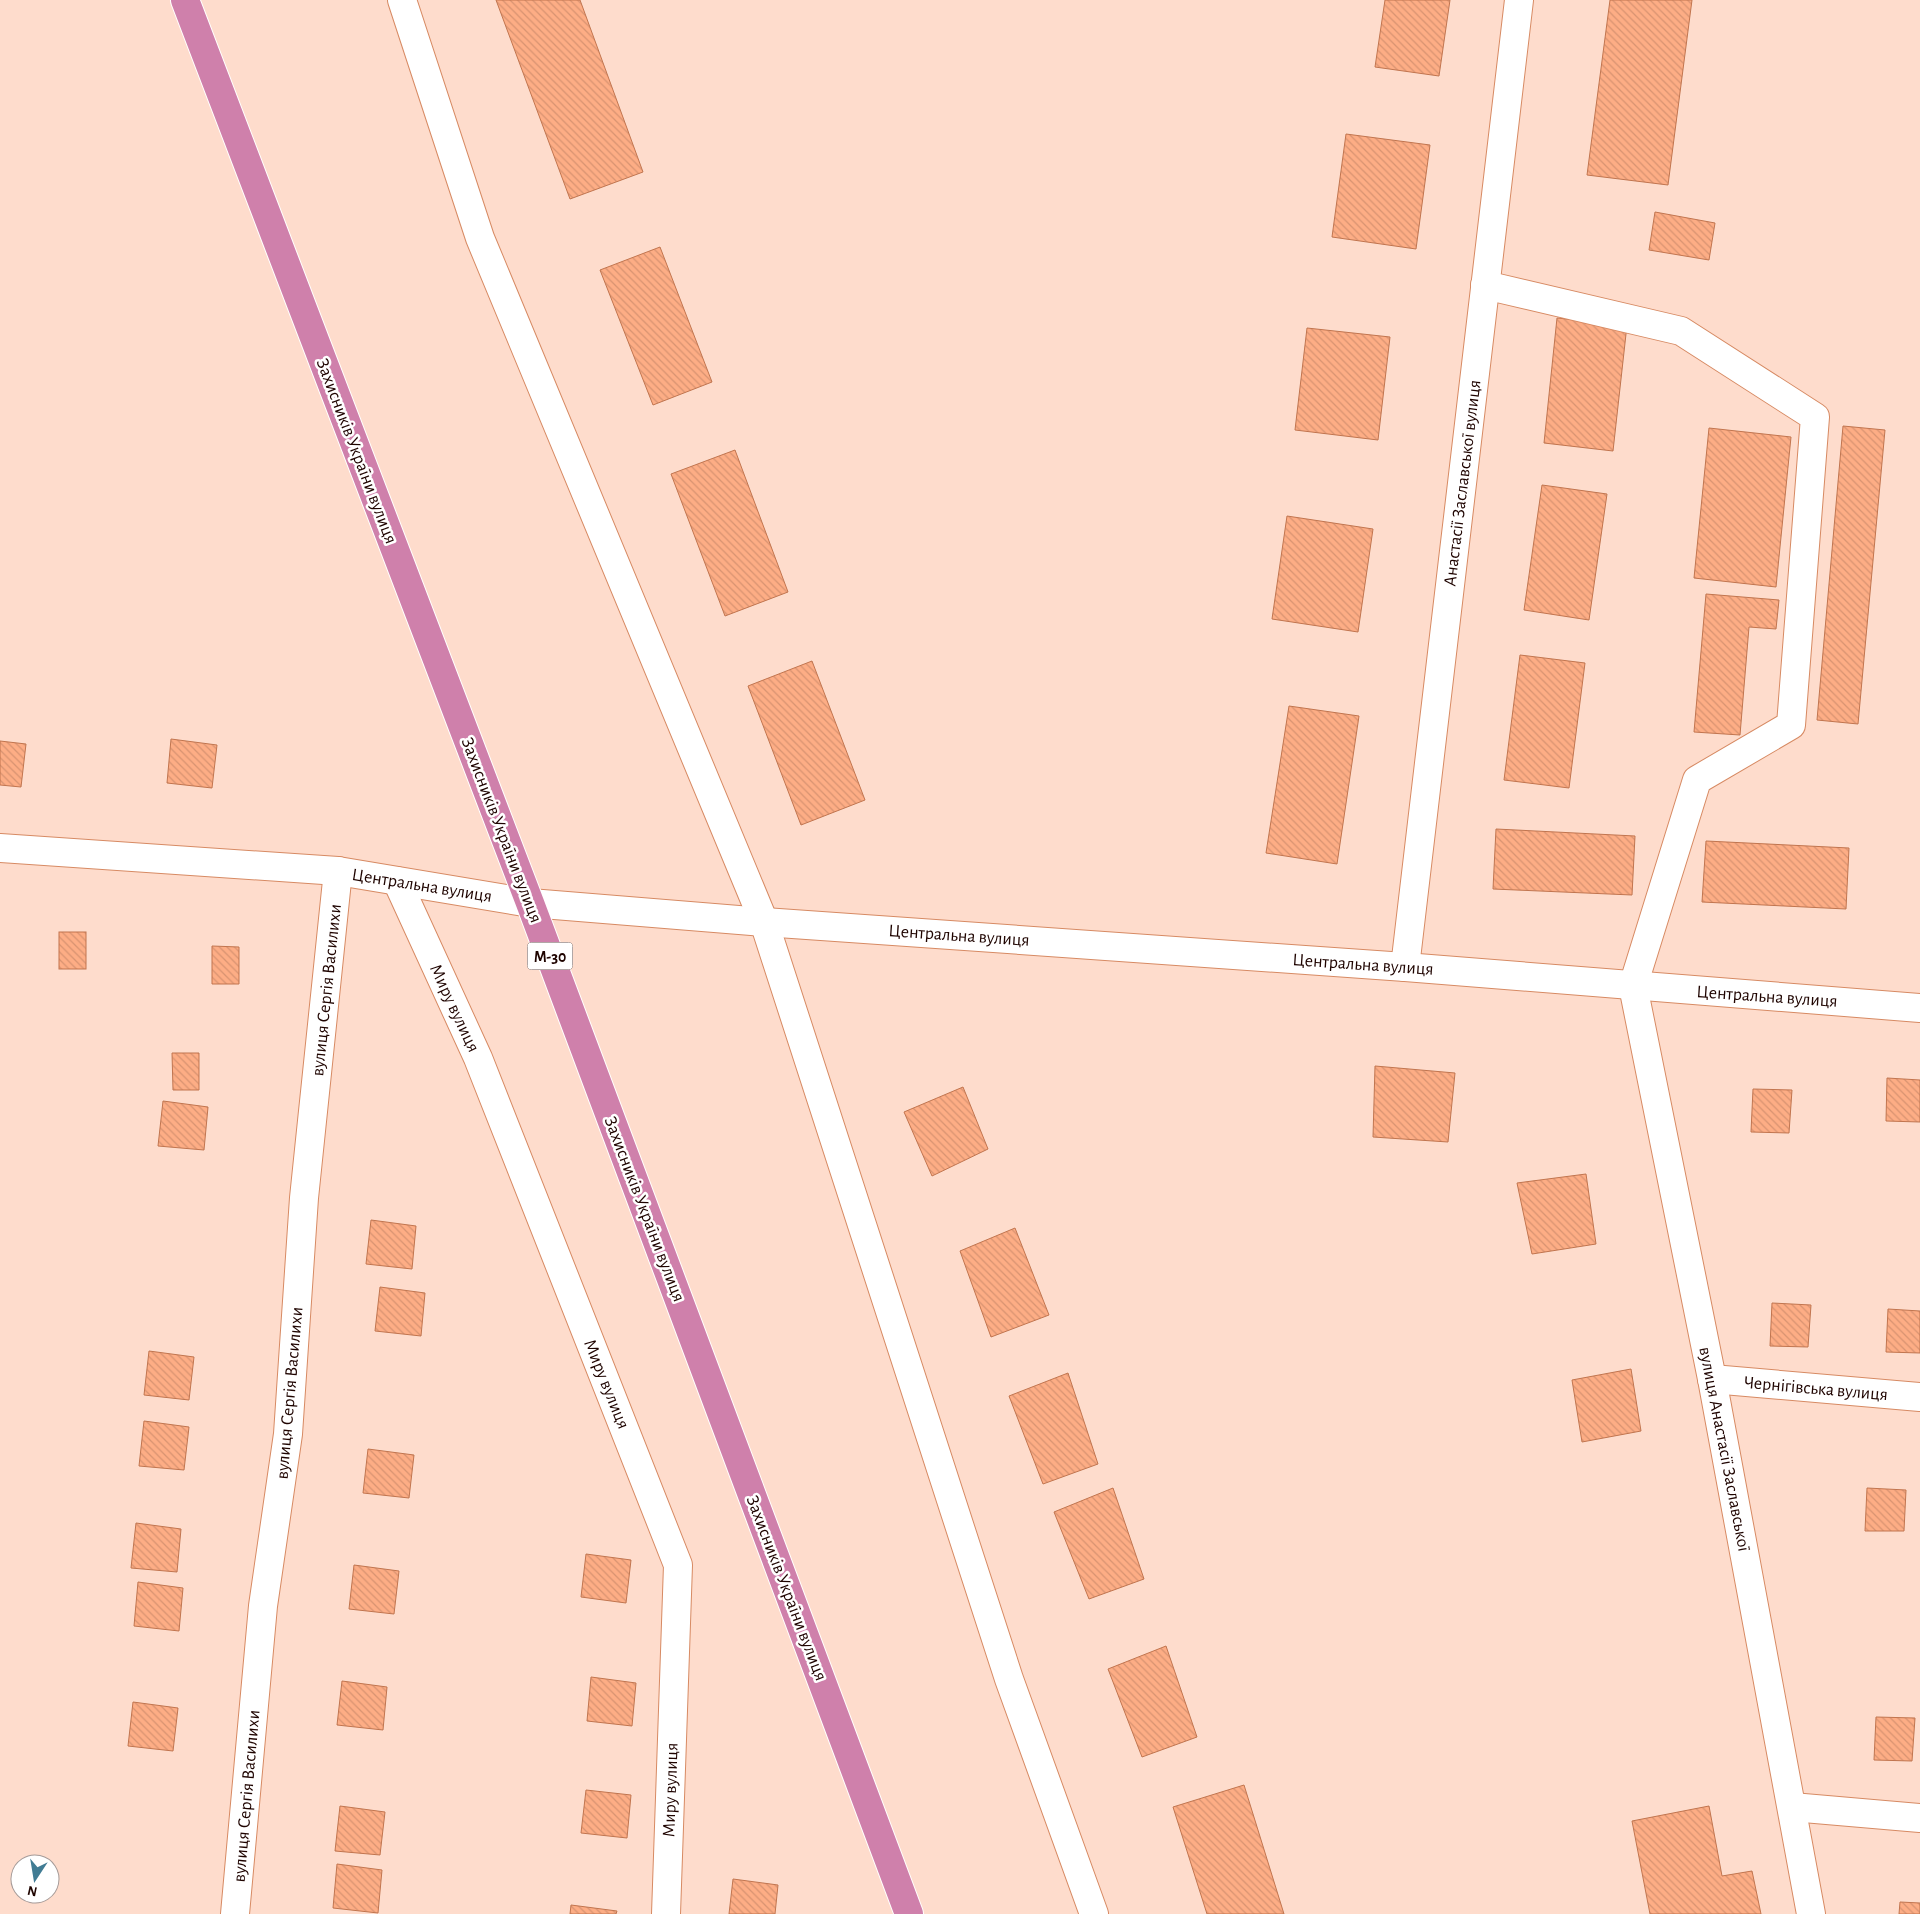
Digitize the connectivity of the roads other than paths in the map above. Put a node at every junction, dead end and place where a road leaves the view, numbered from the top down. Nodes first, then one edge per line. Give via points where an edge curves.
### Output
1 (185, 0) edge
2 (402, 0) edge
3 (1519, 0) edge
4 (1485, 285) junction
5 (0, 848) edge
6 (338, 872) junction
7 (397, 881) junction
8 (530, 903) junction
9 (764, 922) junction
10 (1405, 967) junction
11 (1633, 986) junction
12 (1920, 1008) edge
13 (1712, 1379) junction
14 (1920, 1397) edge
15 (1792, 1808) junction
16 (1920, 1818) edge
17 (236, 1914) edge
18 (666, 1914) edge
19 (909, 1914) edge
20 (1094, 1914) edge
21 (1811, 1914) edge

1 - 8 highway, Захисників України вулиця / М-30
2 - 9 street via 480,238
3 - 4 street, Анастасії Заславської вулиця
4 - 10 street, Анастасії Заславської вулиця
4 - 11 street via 1682,330 1815,418 1791,725 1698,780
5 - 6 street, Центральна вулиця
6 - 7 street, Центральна вулиця
6 - 17 street, вулиця Сергія Василихи via 304,1198 288,1434 263,1606
7 - 8 street, Центральна вулиця
7 - 18 street, Миру вулиця via 478,1058 678,1565
8 - 9 street, Центральна вулиця
8 - 19 highway, Захисників України вулиця / М-30
9 - 10 street, Центральна вулиця
9 - 20 street via 1009,1680
10 - 11 street, Центральна вулиця
11 - 12 street, Центральна вулиця
11 - 13 street, вулиця Анастасії Заславської
13 - 14 street, Чернігівська вулиця
13 - 15 street, вулиця Анастасії Заславської
15 - 16 street
15 - 21 street, вулиця Анастасії Заславської

